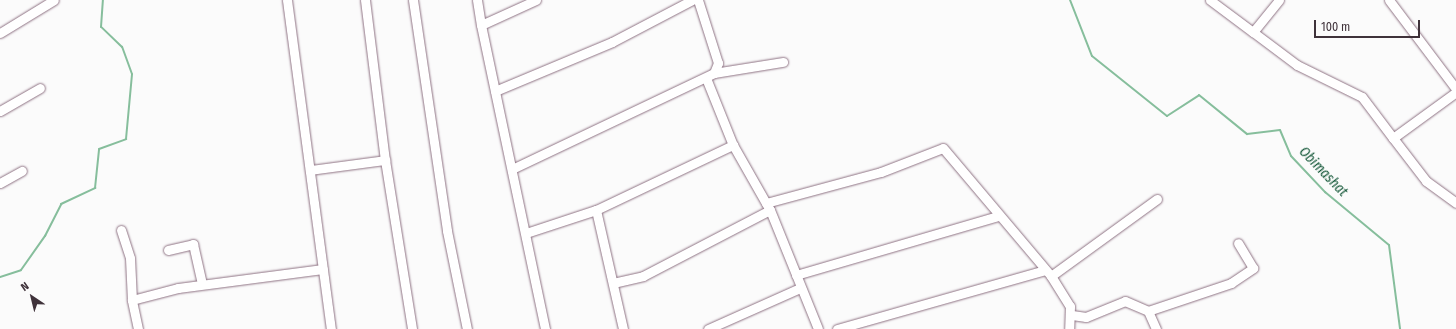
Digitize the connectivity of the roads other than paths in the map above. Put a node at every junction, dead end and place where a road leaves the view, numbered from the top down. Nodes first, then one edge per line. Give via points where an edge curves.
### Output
1 (54, 0) edge
2 (287, 0) edge
3 (365, 0) edge
4 (413, 0) edge
5 (477, 0) edge
6 (536, 0) edge
7 (692, 0) edge
8 (698, 0) edge
9 (1210, 0) edge
10 (1279, 0) edge
11 (1388, 0) edge
12 (481, 25) junction
13 (1253, 32) junction
14 (0, 33) edge
15 (783, 62) dead end
16 (710, 75) junction
17 (40, 88) dead end
18 (1456, 89) edge
19 (495, 91) junction
20 (1456, 92) edge
21 (0, 111) edge
22 (1393, 138) junction
23 (733, 145) junction
24 (385, 160) junction
25 (512, 169) junction
26 (310, 170) junction
27 (22, 171) dead end
28 (0, 183) edge
29 (1157, 199) dead end
30 (1456, 203) edge
31 (768, 206) junction
32 (596, 210) junction
33 (998, 216) junction
34 (121, 230) dead end
35 (526, 233) junction
36 (1238, 244) dead end
37 (168, 250) dead end
38 (323, 269) junction
39 (1048, 273) junction
40 (796, 275) junction
41 (613, 283) junction
42 (202, 284) junction
43 (800, 288) junction
44 (132, 300) junction
45 (1148, 311) junction
46 (1072, 315) junction
47 (138, 329) edge
48 (331, 329) edge
49 (412, 329) edge
50 (467, 329) edge
51 (545, 329) edge
52 (623, 329) edge
53 (708, 329) edge
54 (818, 329) edge
55 (837, 329) edge
56 (1069, 329) edge
57 (1156, 329) edge

1 - 14 street
2 - 26 street
3 - 24 street
4 - 50 street via 447,231
5 - 12 street
6 - 12 street
7 - 19 street via 612,42
8 - 16 street via 718,63
9 - 13 street
10 - 13 street
11 - 18 street
12 - 19 street
13 - 22 street via 1297,65 1362,97
15 - 16 street
16 - 23 street
16 - 25 street
17 - 21 street
19 - 25 street
20 - 22 street
22 - 30 street via 1426,181
23 - 31 street
23 - 32 street
24 - 26 street
24 - 49 street
25 - 35 street
26 - 38 street
27 - 28 street
29 - 39 street
31 - 33 street via 881,172 943,148
31 - 40 street
31 - 41 street via 643,276
32 - 35 street
32 - 41 street
33 - 39 street
33 - 40 street
34 - 44 street via 130,258
35 - 51 street
36 - 45 street via 1252,262 1249,271 1231,283
37 - 42 street via 194,244
38 - 42 street
38 - 48 street
39 - 46 street
39 - 55 street
40 - 43 street
41 - 52 street
42 - 44 street
43 - 53 street
43 - 54 street
44 - 47 street
45 - 46 street via 1125,301 1086,317
45 - 57 street
46 - 56 street

